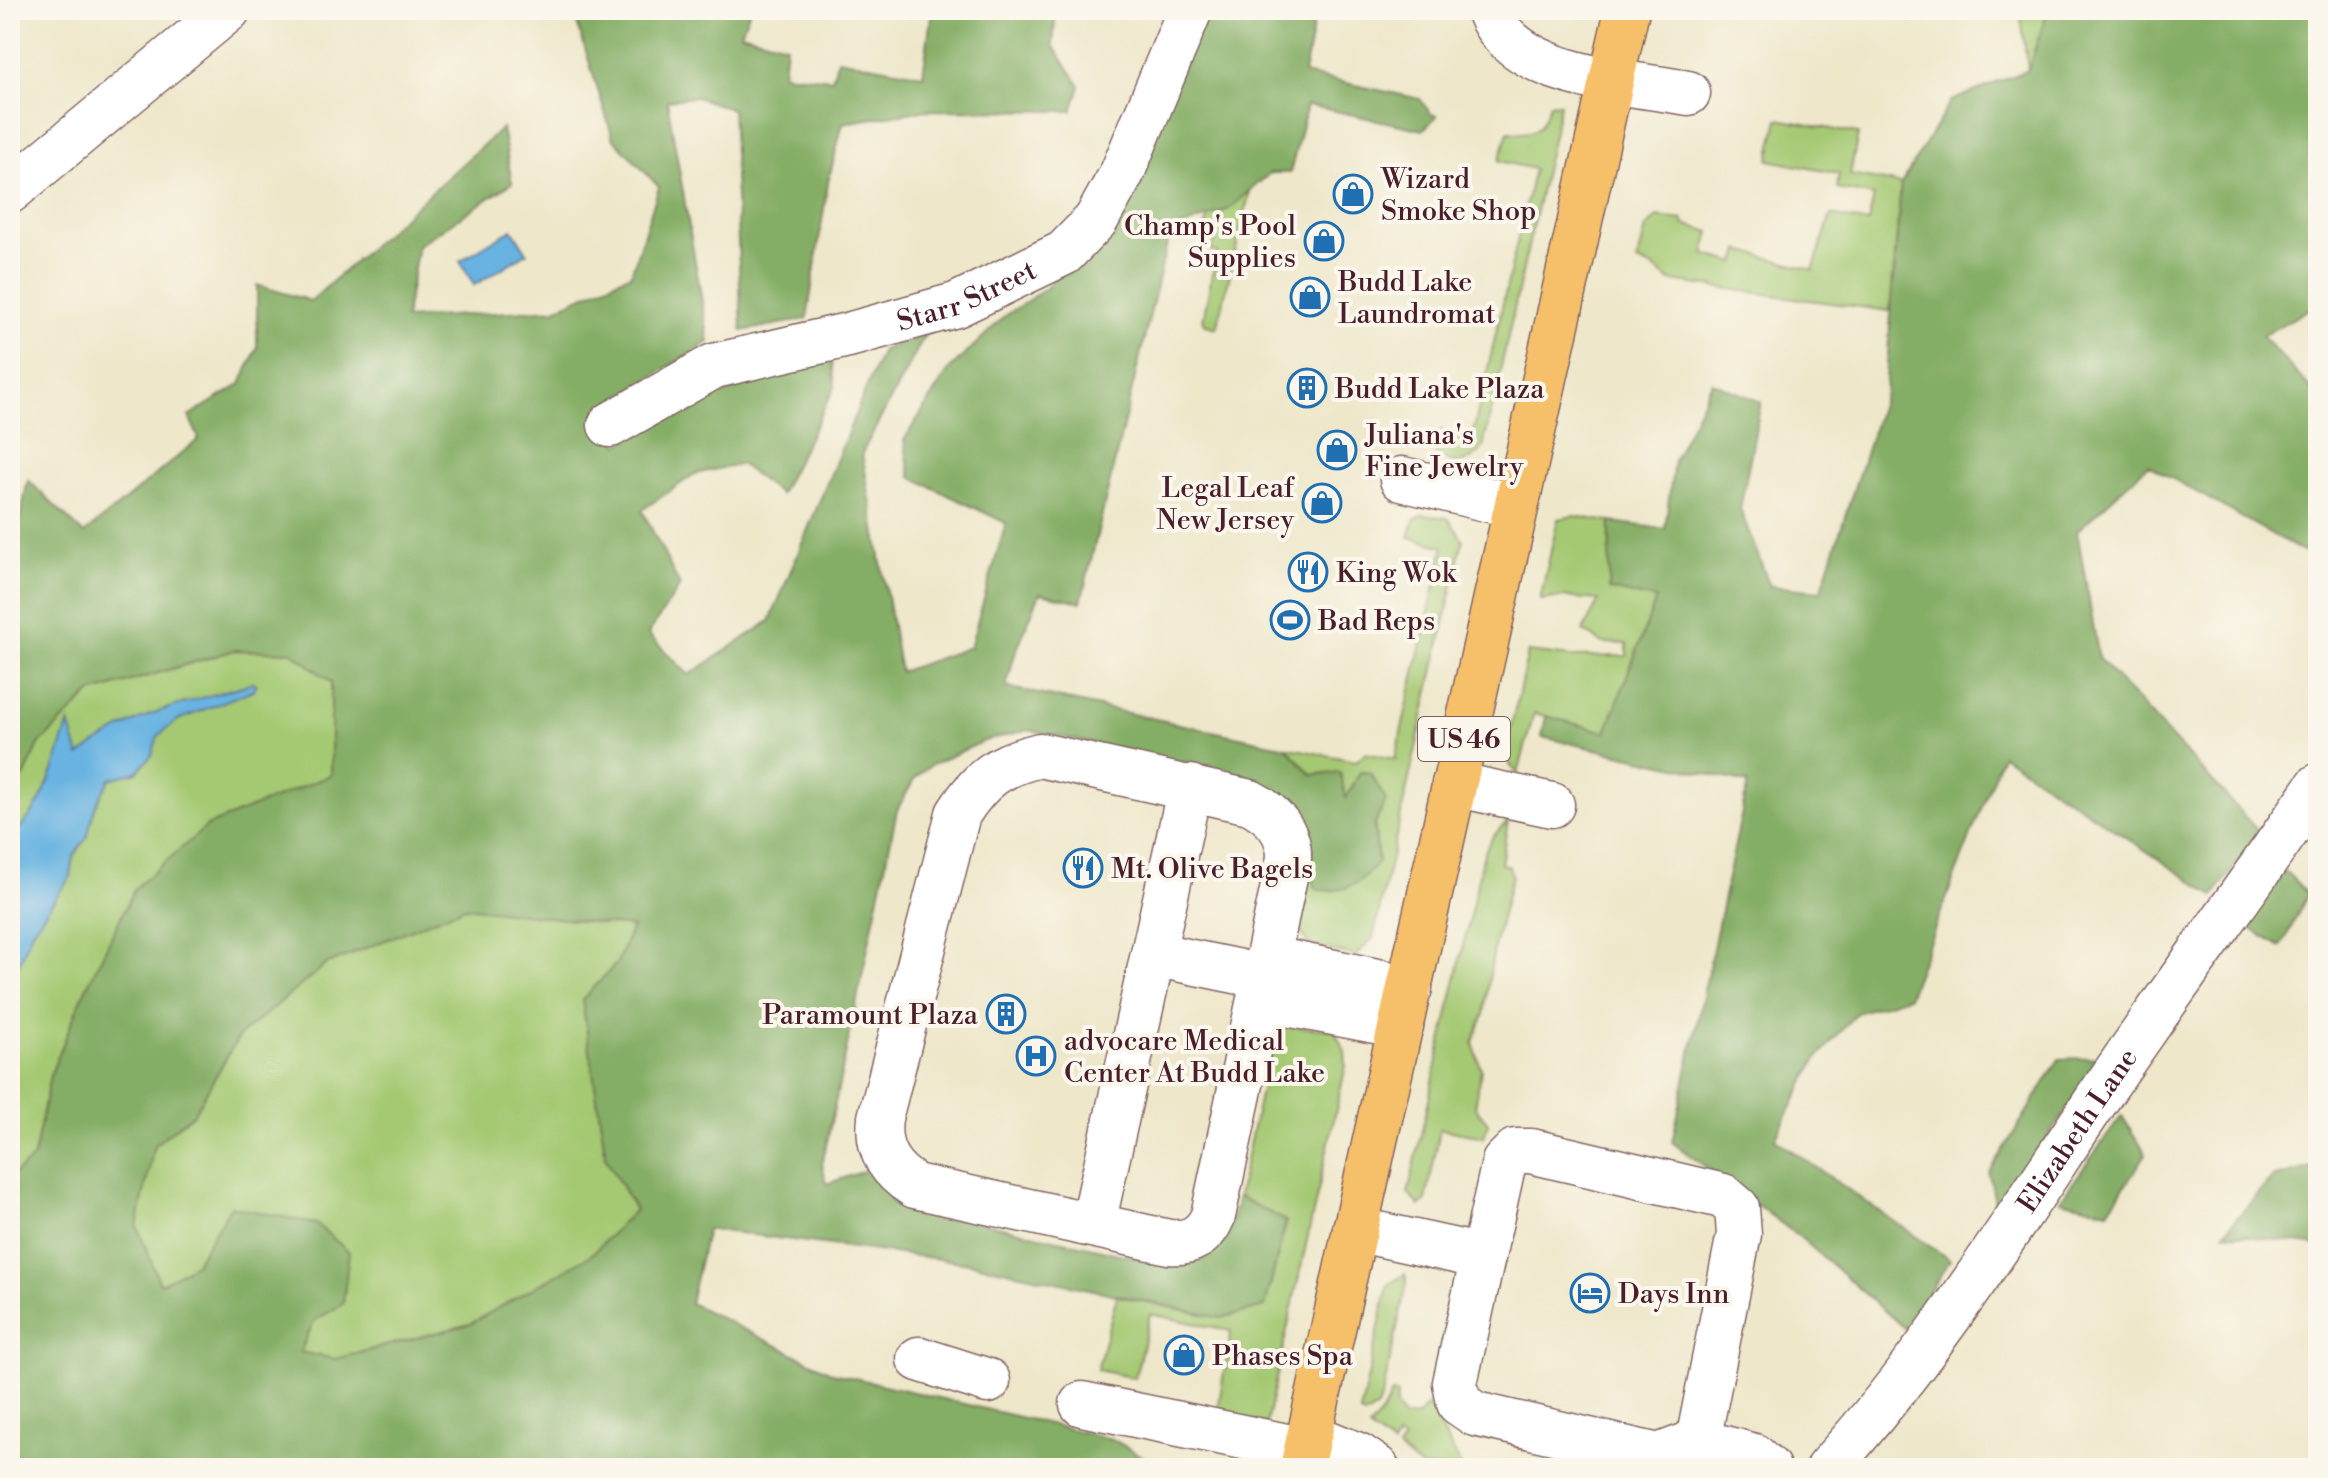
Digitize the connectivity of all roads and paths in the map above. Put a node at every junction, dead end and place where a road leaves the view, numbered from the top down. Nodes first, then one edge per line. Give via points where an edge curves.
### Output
1 (228, 10) edge
2 (1190, 10) edge
3 (1488, 10) edge
4 (1627, 10) edge
5 (1612, 78) junction
6 (1688, 93) dead end
7 (10, 191) edge
8 (610, 425) dead end
9 (1402, 479) dead end
10 (1515, 506) junction
11 (1454, 784) junction
12 (1190, 787) junction
13 (2315, 795) edge
14 (1552, 805) dead end
15 (1153, 954) junction
16 (1264, 978) junction
17 (1406, 1007) junction
18 (1093, 1224) junction
19 (1355, 1229) junction
20 (1483, 1257) junction
21 (919, 1359) dead end
22 (988, 1381) dead end
23 (1082, 1404) dead end
24 (1698, 1441) junction
25 (1306, 1451) edge
26 (1377, 1468) edge
27 (1768, 1468) edge
28 (1828, 1468) edge

1 - 7 street
2 - 8 street, Starr Street via 1122,173 1096,220 1064,253 956,305 714,366
3 - 5 street via 1497,29 1528,57
4 - 5 main road, US 46
5 - 6 street
5 - 10 main road, US 46
9 - 10 street
10 - 11 main road, US 46
11 - 14 street
11 - 17 main road, US 46
12 - 15 street
12 - 16 street via 1258,806 1287,839 1289,858
12 - 18 street via 1040,755 1013,761 977,783 958,814 878,1134 881,1151 896,1174 915,1186
13 - 28 street, Elizabeth Lane via 2146,1029 1973,1283
15 - 16 street
15 - 18 street
16 - 17 street
16 - 18 street via 1210,1225 1196,1238 1177,1243
17 - 19 main road, US 46
19 - 20 street
19 - 25 main road, US 46
20 - 24 street via 1455,1383 1466,1410 1658,1456
20 - 24 street via 1504,1162 1515,1151 1733,1202 1739,1234
21 - 22 street
23 - 25 street
24 - 27 street via 1754,1456
25 - 26 street via 1358,1455

